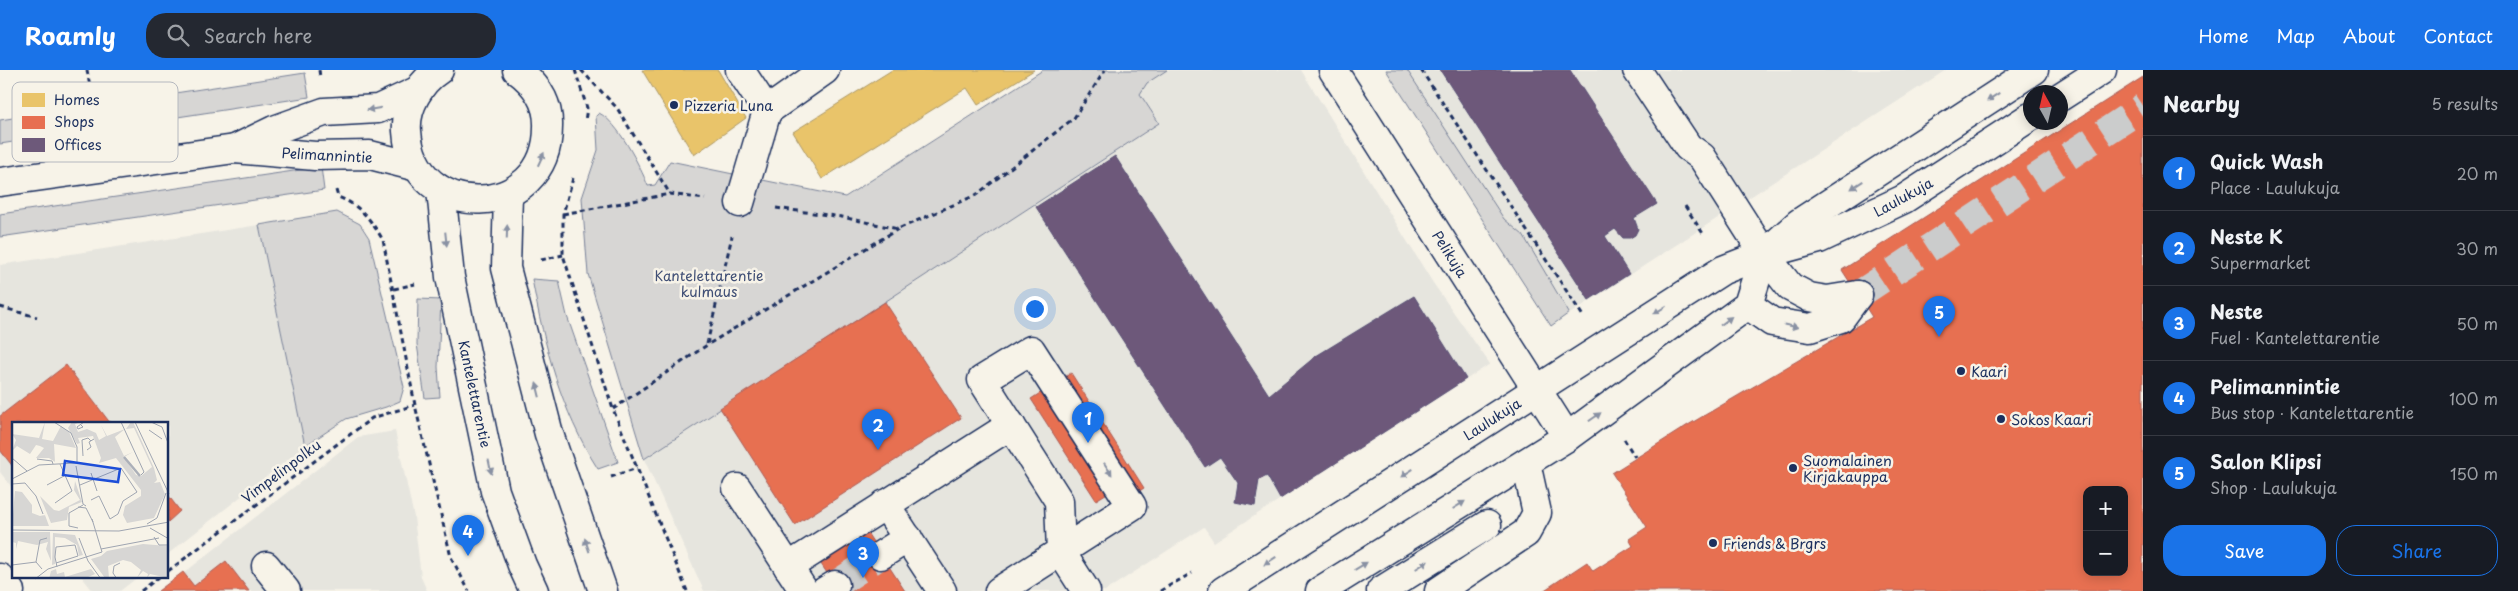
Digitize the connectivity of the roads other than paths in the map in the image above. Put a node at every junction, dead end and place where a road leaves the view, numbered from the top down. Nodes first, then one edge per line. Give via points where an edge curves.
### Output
1 (439, 70) edge
2 (740, 70) edge
3 (825, 70) edge
4 (1333, 70) edge
5 (1637, 70) edge
6 (2034, 70) edge
7 (2102, 70) edge
8 (524, 73) edge
9 (418, 90) junction
10 (2068, 92) edge
11 (767, 111) junction
12 (2023, 122) edge
13 (235, 149) junction
14 (178, 157) edge
15 (142, 162) edge
16 (418, 167) junction
17 (0, 182) edge
18 (441, 190) junction
19 (508, 194) junction
20 (740, 203) road end
21 (1764, 254) junction
22 (1748, 305) junction
23 (1537, 390) junction
24 (1011, 425) junction
25 (1567, 437) junction
26 (1526, 463) junction
27 (737, 488) dead end
28 (886, 504) junction
29 (1487, 524) dead end
30 (908, 538) junction
31 (1061, 552) junction
32 (882, 555) tunnel mouth
33 (266, 566) dead end
34 (788, 567) junction
35 (0, 578) edge
36 (10, 591) edge
37 (286, 591) edge
38 (534, 591) edge
39 (603, 591) edge
40 (804, 591) edge
41 (942, 591) edge
42 (999, 591) edge
43 (1086, 591) edge
44 (1223, 591) edge
45 (1320, 591) edge
46 (1381, 591) edge
47 (1439, 591) edge

1 - 9 street
2 - 11 street
3 - 11 street
4 - 23 street, Pelikuja
5 - 21 street via 1688,147 1702,157
6 -> 21 street via 1799,223
7 - 10 street
19 -> 8 street via 527,181 541,163 548,142 548,118 542,97
9 -> 13 street, Pelimannintie via 378,110 324,112 274,130
9 - 16 street via 410,108 407,129 409,149
11 - 20 street
12 - 21 street, Laulukuja via 1904,199 1819,239
13 - 14 street, Pelimannintie
13 - 16 street, Pelimannintie via 315,156 370,155
15 - 17 street, Pelimannintie
16 - 18 street
18 - 19 street via 474,200
18 -> 38 street, Kantelettarentie via 450,277 495,491
39 -> 19 street via 549,434 506,268
21 - 22 street
22 -> 21 street via 1772,322 1810,328 1841,318 1858,295 1826,300 1809,297 1790,287
21 -> 23 street, Laulukuja via 1723,270
25 -> 22 street
23 - 25 street, Pelikuja
23 -> 44 street, Laulukuja
24 - 28 street
24 - 31 street via 1059,501
24 -> 31 street via 982,380 1031,350 1132,506
25 - 26 street
45 -> 26 street
26 - 47 street via 1537,513 1526,533
27 - 34 street
28 - 30 street
28 - 34 street
46 -> 29 street
30 - 32 street
30 - 41 street
31 - 42 street
31 - 43 street
33 - 37 street
34 - 40 street
35 - 36 street

